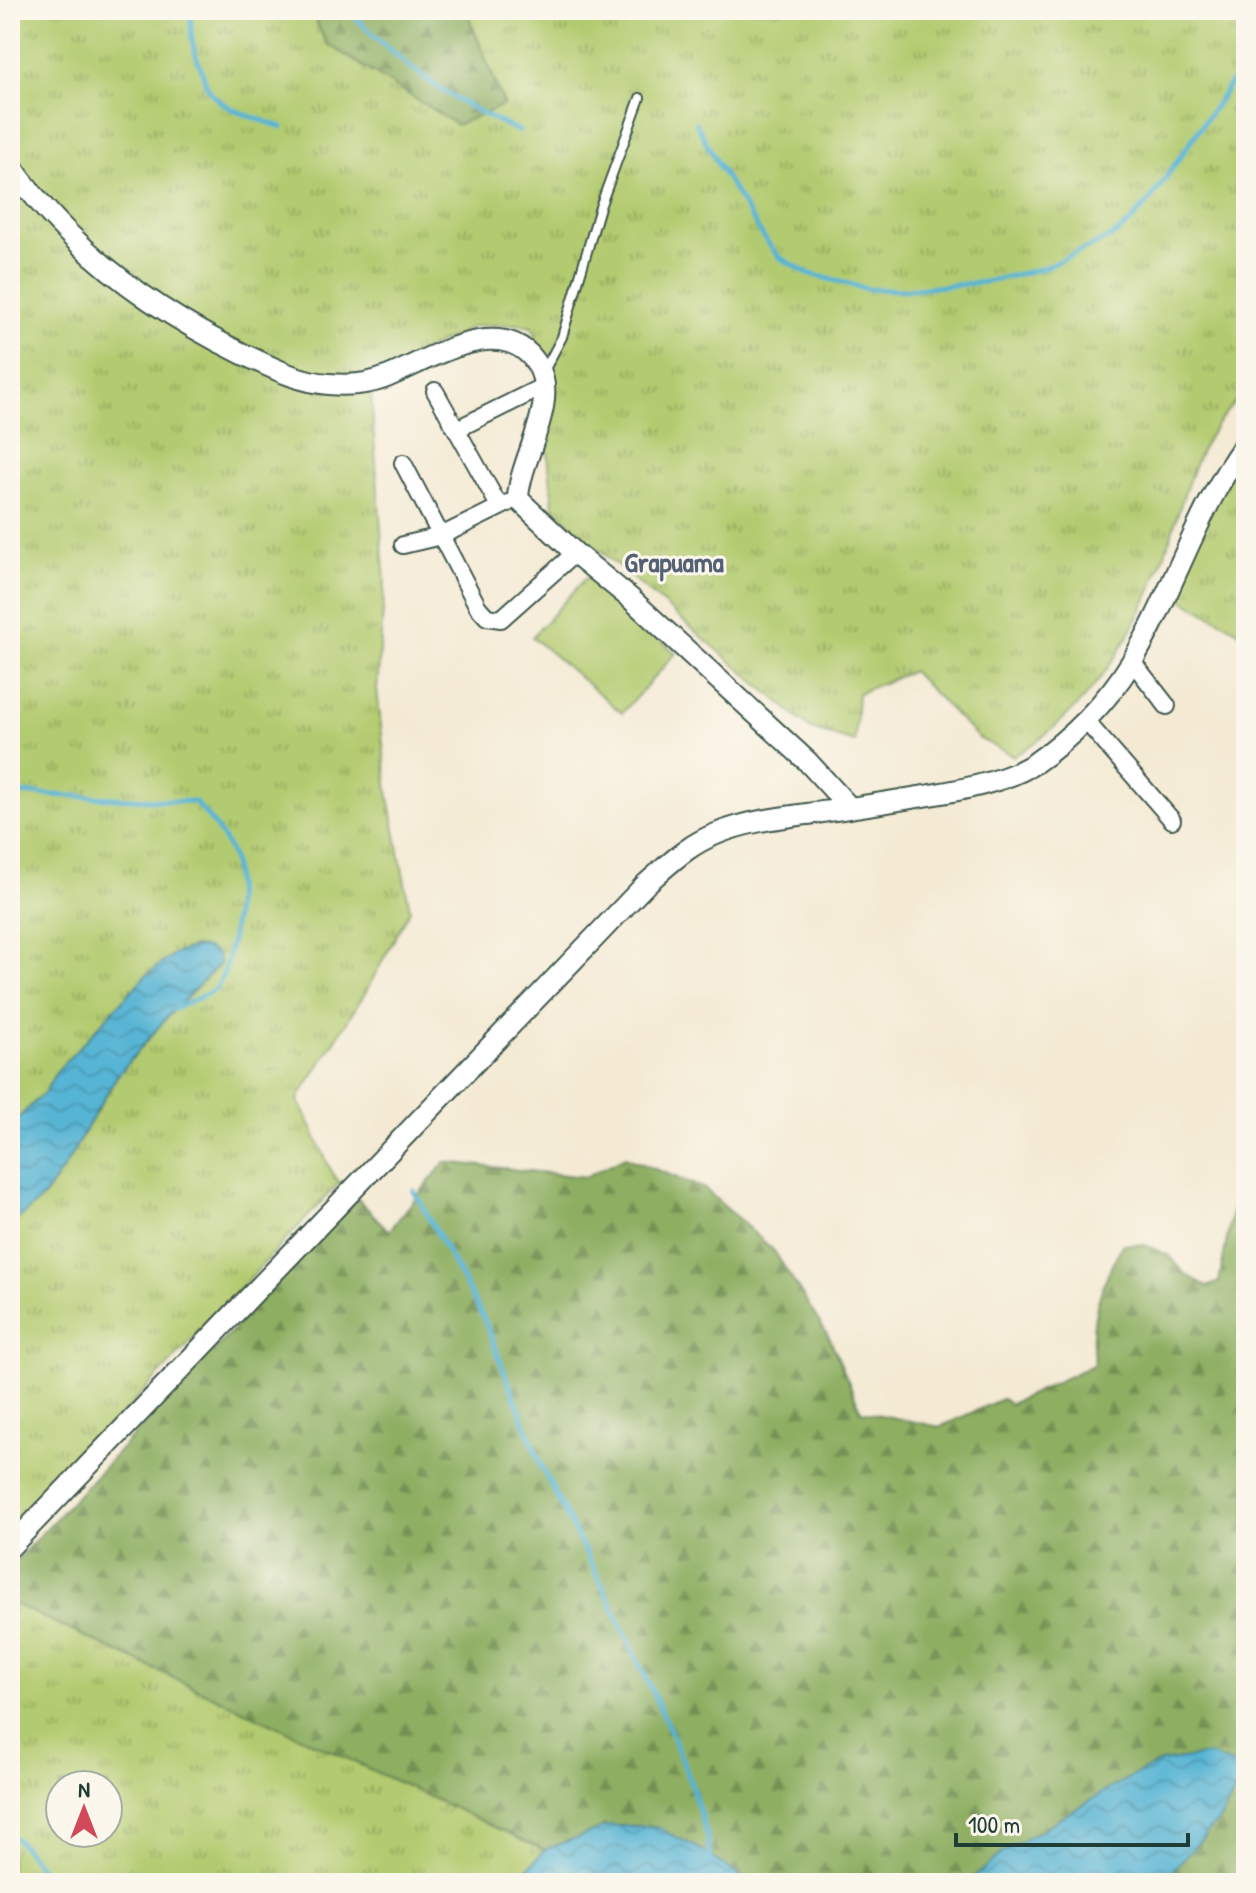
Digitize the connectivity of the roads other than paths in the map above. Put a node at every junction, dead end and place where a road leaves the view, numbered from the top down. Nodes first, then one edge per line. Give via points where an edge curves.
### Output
1 (640, 98) dead end
2 (10, 164) edge
3 (543, 380) junction
4 (435, 391) dead end
5 (457, 429) junction
6 (1246, 443) edge
7 (403, 463) dead end
8 (509, 502) junction
9 (441, 536) junction
10 (403, 545) dead end
11 (575, 553) junction
12 (1132, 661) junction
13 (1167, 706) dead end
14 (1085, 720) junction
15 (850, 808) junction
16 (1172, 820) dead end
17 (10, 1547) edge

1 - 3 lane
2 - 3 street via 74,240 143,297 301,380 358,384 387,377 431,355 502,340 528,353
3 - 5 street
3 - 8 street via 541,416
4 - 5 street
5 - 8 street
6 - 12 street via 1207,505
7 - 9 street
8 - 9 street
8 - 11 street
9 - 10 street
9 - 11 street via 478,607 495,620
11 - 15 street via 807,761
12 - 13 street
12 - 14 street
14 - 15 street via 1033,765 996,780
14 - 16 street
15 - 17 street via 715,834 687,849 647,883

